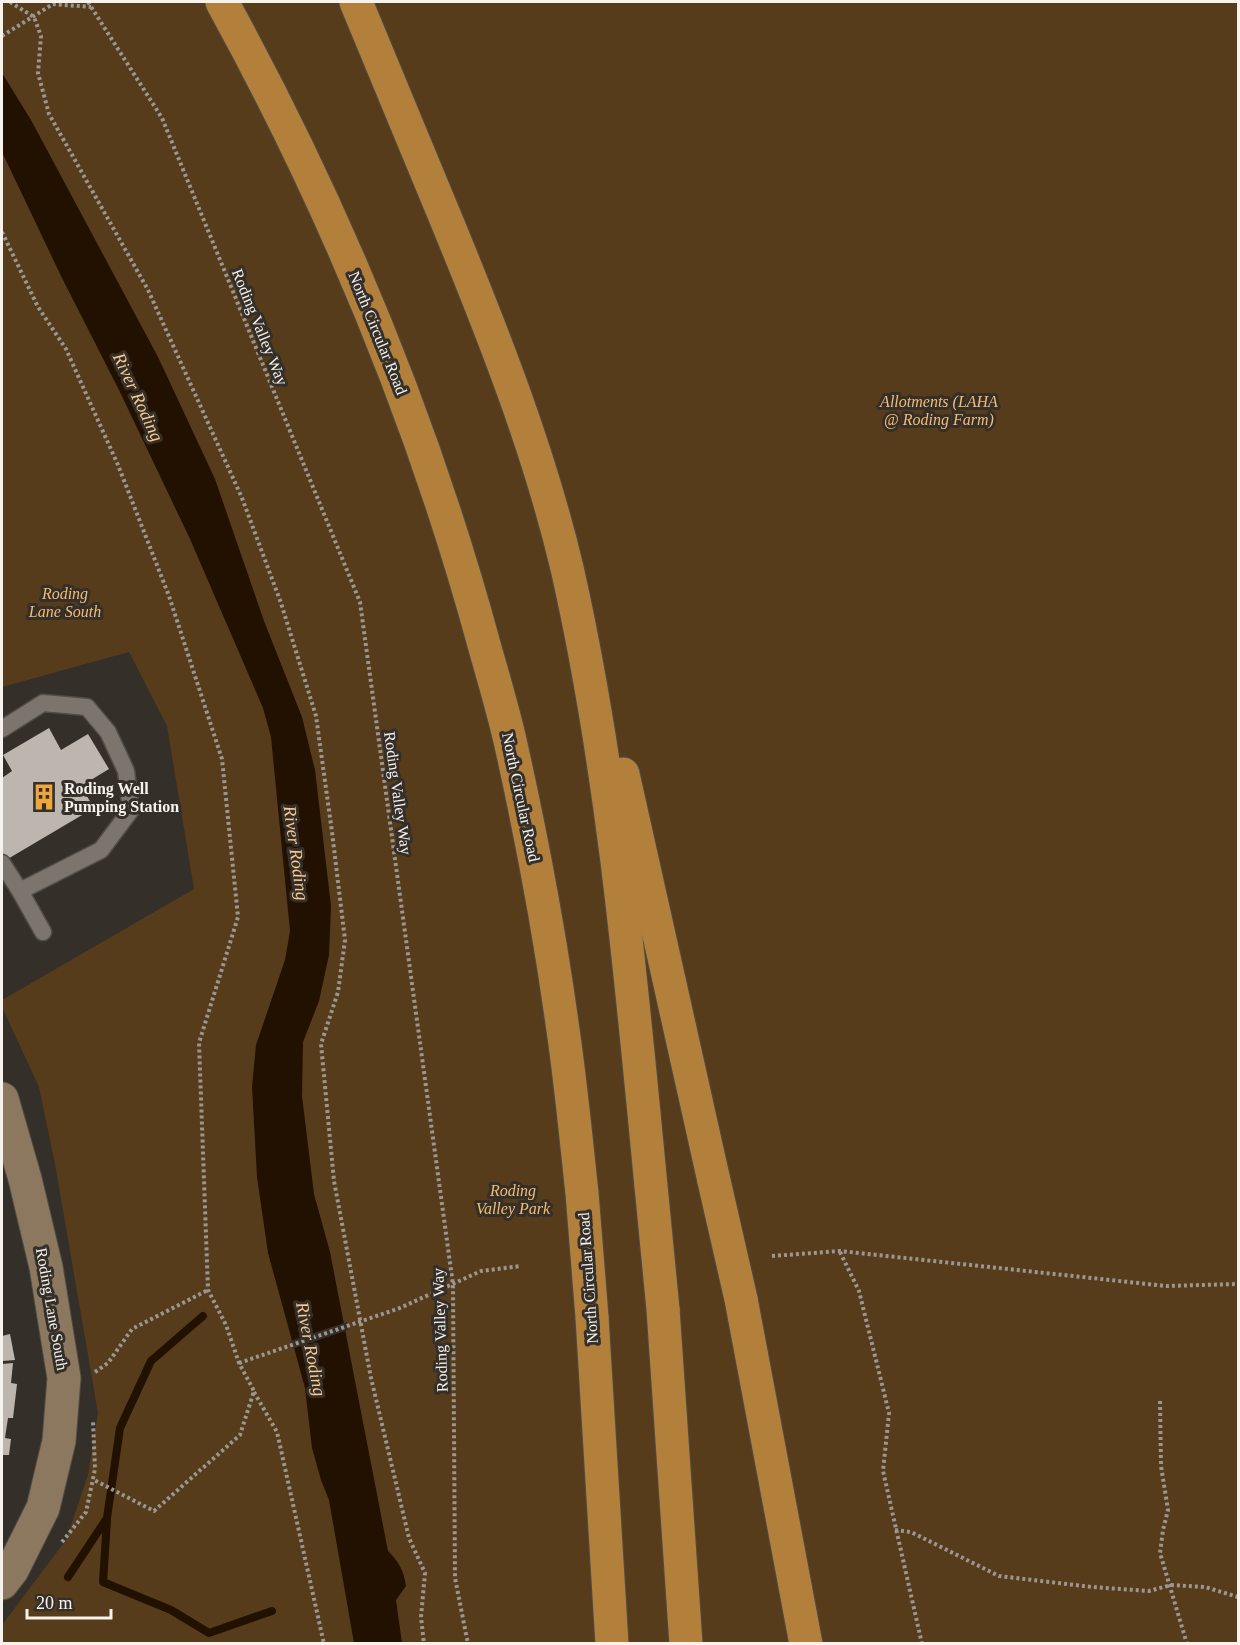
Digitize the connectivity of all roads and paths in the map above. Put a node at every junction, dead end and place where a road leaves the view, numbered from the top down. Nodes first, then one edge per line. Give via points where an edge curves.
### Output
1 (10, 2) edge
2 (88, 2) edge
3 (222, 2) edge
4 (356, 2) edge
5 (54, 3) edge
6 (92, 7) junction
7 (34, 17) junction
8 (2, 36) edge
9 (2, 232) edge
10 (566, 567) junction
11 (2, 729) edge
12 (2, 863) edge
13 (20, 891) junction
14 (43, 932) dead end
15 (2, 1099) edge
16 (840, 1251) junction
17 (772, 1256) dead end
18 (521, 1266) dead end
19 (1239, 1284) edge
20 (453, 1285) junction
21 (208, 1290) junction
22 (361, 1322) junction
23 (239, 1363) junction
24 (92, 1375) dead end
25 (254, 1391) junction
26 (1160, 1401) dead end
27 (95, 1468) dead end
28 (895, 1530) junction
29 (2, 1583) edge
30 (1171, 1585) junction
31 (1239, 1597) edge
32 (324, 1644) edge
33 (424, 1644) edge
34 (468, 1644) edge
35 (612, 1644) edge
36 (686, 1644) edge
37 (806, 1644) edge
38 (922, 1644) edge
39 (1187, 1644) edge

1 - 7 path
2 - 6 path, Roding Valley Way
3 - 35 highway, North Circular Road, bridge via 306,162 362,290 423,449 468,585 511,743 540,886 563,1030 582,1193
4 - 10 highway via 493,333 538,463
5 - 6 path
5 - 7 path
6 - 20 path, Roding Valley Way via 162,118 360,602
7 - 8 path
7 - 22 path via 41,36 38,73 49,114 148,290 242,498 281,603 316,716 345,940 338,992 321,1044 334,1181
9 - 21 path via 38,307 66,348 118,465 169,596 222,759 238,917 199,1042
10 - 36 highway, bridge via 592,695 627,942 663,1309
10 - 37 highway, bridge via 634,821 741,1299
11 - 13 lane via 43,703 87,707 108,732 126,771 131,810 101,850
12 - 13 lane
13 - 14 lane
15 - 29 street, Roding Lane South via 46,1267 64,1378 59,1442 43,1509
16 - 17 path
16 - 19 path via 1166,1286
16 - 28 path via 859,1291 889,1413 883,1471
18 - 20 path via 481,1271
20 - 22 path
20 - 34 path, Roding Valley Way via 455,1578
21 - 23 path via 226,1324
21 - 24 path via 132,1329 108,1363
22 - 23 path
22 - 33 path via 409,1538 425,1573 421,1617
23 - 25 path
25 - 27 path via 240,1435 154,1511 94,1480
25 - 32 path via 277,1432
26 - 30 path via 1161,1466 1168,1509 1160,1553
28 - 30 path via 911,1532 999,1576 1149,1591
28 - 38 path
30 - 31 path via 1204,1587
30 - 39 path

